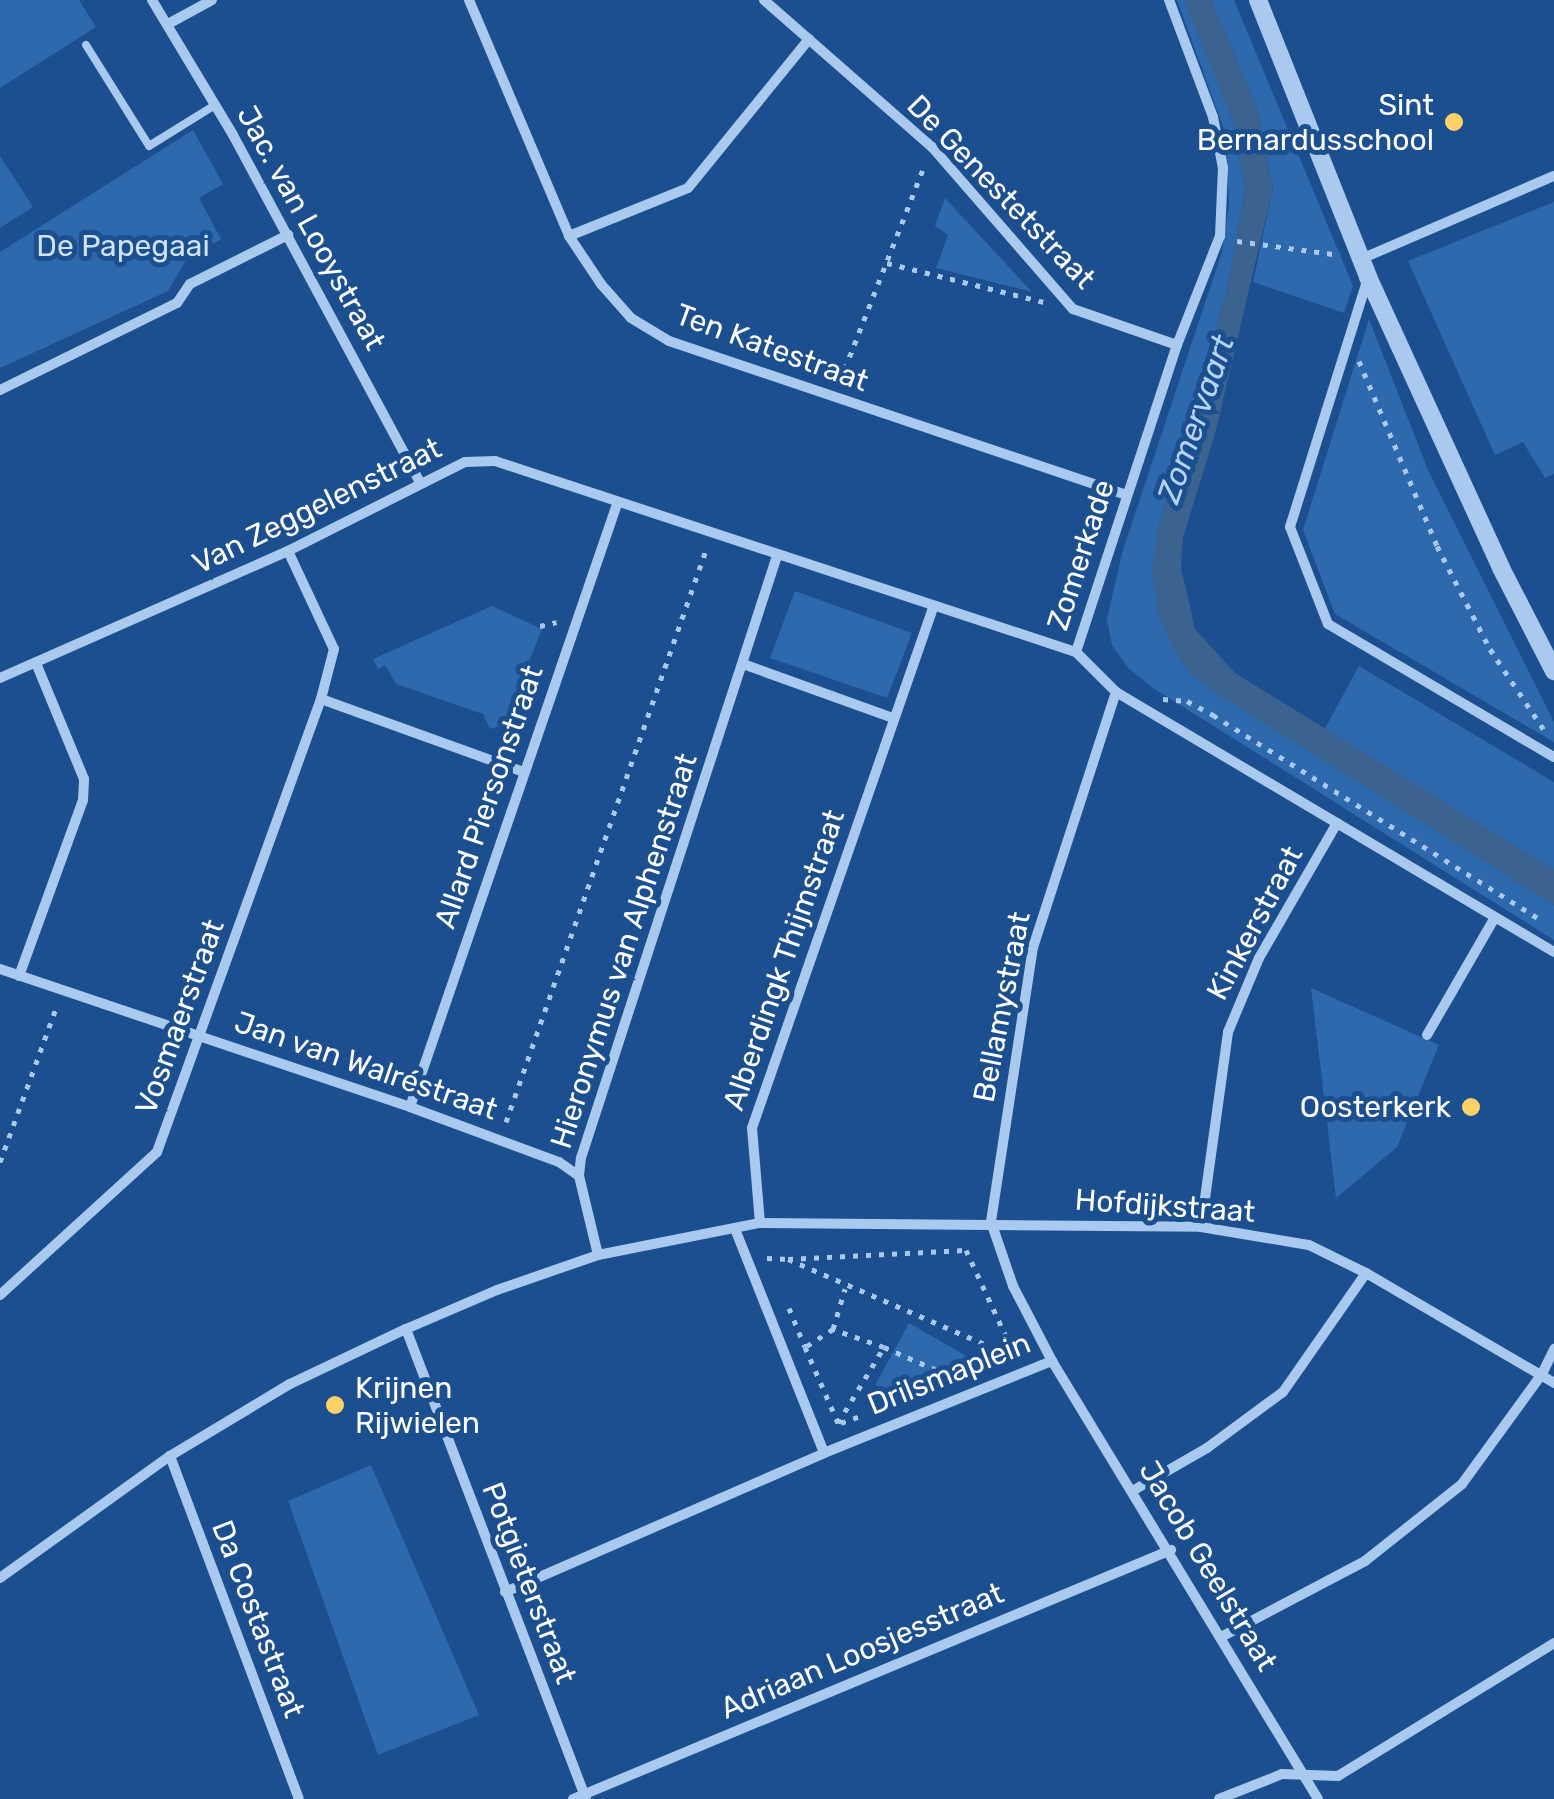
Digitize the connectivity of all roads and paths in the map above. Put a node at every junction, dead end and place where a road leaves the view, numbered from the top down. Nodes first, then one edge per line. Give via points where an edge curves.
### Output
1 (152, 0) edge
2 (212, 0) edge
3 (469, 0) edge
4 (764, 0) edge
5 (1170, 0) edge
6 (1258, 0) edge
7 (168, 24) junction
8 (809, 39) junction
9 (86, 45) dead end
10 (215, 104) junction
11 (932, 147) junction
12 (1554, 176) edge
13 (288, 234) junction
14 (570, 236) junction
15 (1231, 240) dead end
16 (1362, 261) junction
17 (886, 263) junction
18 (1074, 309) junction
19 (1350, 339) junction
20 (1177, 345) junction
21 (0, 390) edge
22 (833, 399) junction
23 (420, 484) junction
24 (1126, 495) junction
25 (617, 504) junction
26 (711, 535) junction
27 (288, 551) junction
28 (777, 556) junction
29 (933, 608) junction
30 (1076, 652) junction
31 (36, 663) junction
32 (743, 664) junction
33 (1554, 672) edge
34 (0, 678) edge
35 (1116, 692) junction
36 (321, 699) junction
37 (1153, 702) dead end
38 (893, 718) junction
39 (1553, 757) edge
40 (524, 772) junction
41 (1337, 823) junction
42 (1494, 918) junction
43 (1554, 929) edge
44 (1554, 952) edge
45 (0, 969) edge
46 (19, 976) junction
47 (62, 990) junction
48 (202, 1034) junction
49 (1427, 1034) dead end
50 (410, 1106) junction
51 (500, 1140) junction
52 (0, 1162) edge
53 (579, 1176) junction
54 (991, 1222) junction
55 (760, 1224) junction
56 (1202, 1227) junction
57 (736, 1229) junction
58 (598, 1256) junction
59 (788, 1260) junction
60 (1366, 1273) junction
61 (846, 1287) junction
62 (0, 1295) edge
63 (833, 1329) junction
64 (406, 1330) junction
65 (884, 1348) junction
66 (1554, 1349) edge
67 (1052, 1361) junction
68 (1542, 1374) junction
69 (1554, 1383) edge
70 (945, 1388) dead end
71 (874, 1412) dead end
72 (838, 1424) junction
73 (824, 1453) junction
74 (170, 1456) junction
75 (1134, 1490) junction
76 (1171, 1550) junction
77 (0, 1578) edge
78 (505, 1592) junction
79 (1221, 1637) junction
80 (1554, 1643) edge
81 (1303, 1774) junction
82 (581, 1798) edge
83 (298, 1799) edge
84 (1219, 1799) edge
85 (1318, 1799) edge

1 - 7 street, Jac. van Looystraat
2 - 7 street
3 - 14 street, Ten Katestraat
4 - 8 street, De Genestetstraat
5 - 20 street, Zomerkade via 1213,116 1223,168 1220,236
6 - 16 street
7 - 10 street, Jac. van Looystraat
8 - 11 street, De Genestetstraat
8 - 14 street via 688,188
9 - 10 lane via 149,146
10 - 13 street, Jac. van Looystraat
11 - 17 path
11 - 18 street, De Genestetstraat
12 - 16 street
13 - 21 street via 190,284 177,303
13 - 23 street, Jac. van Looystraat
14 - 22 street, Ten Katestraat via 631,318 670,341
15 - 16 path
16 - 19 street
16 - 33 street
17 - 18 path
17 - 22 path
18 - 20 street, De Genestetstraat
19 - 39 path via 1437,546 1490,650 1553,743
19 - 39 street via 1290,527 1328,624
20 - 24 street, Zomerkade
22 - 24 street, Ten Katestraat
23 - 25 street, Van Zeggelenstraat via 465,462 494,461
23 - 27 street, Van Zeggelenstraat
24 - 30 street, Zomerkade
25 - 26 street, Van Zeggelenstraat
25 - 40 street, Allard Piersonstraat
26 - 28 street, Van Zeggelenstraat
26 - 51 path
27 - 31 street, Van Zeggelenstraat
27 - 36 street, Vosmaerstraat via 334,649
28 - 29 street, Van Zeggelenstraat
28 - 32 street
29 - 30 street, Van Zeggelenstraat
29 - 38 street
30 - 35 street, Zomerkade
31 - 34 street, Van Zeggelenstraat
31 - 46 street via 84,790
32 - 38 street
32 - 53 street, Hieronymus van Alphenstraat
35 - 41 street, Zomerkade
35 - 54 street, Bellamystraat via 1033,947
36 - 40 street
36 - 48 street, Vosmaerstraat
37 - 43 path via 1187,701 1212,715
38 - 55 street, Alberdingk Thijmstraat via 752,1128
40 - 50 street, Allard Piersonstraat
41 - 42 street, Zomerkade
41 - 56 street, Kinkerstraat via 1260,958 1228,1032
42 - 44 street, Zomerkade
42 - 49 street
45 - 46 street, Jan van Walréstraat
46 - 47 street, Jan van Walréstraat
47 - 48 street, Jan van Walréstraat
47 - 52 path
48 - 50 street, Jan van Walréstraat
48 - 62 street, Vosmaerstraat via 157,1152
50 - 51 street, Jan van Walréstraat
51 - 53 street, Jan van Walréstraat
53 - 58 street, Hieronymus van Alphenstraat
54 - 55 street
54 - 56 street, Hofdijkstraat
54 - 67 street, Drilsmaplein via 1013,1286
55 - 57 street
56 - 60 street, Hofdijkstraat via 1309,1245
57 - 58 street
57 - 59 path via 769,1260
57 - 73 street
58 - 64 street
59 - 61 path
59 - 61 path via 966,1250 1017,1358
60 - 68 street, Hofdijkstraat
60 - 75 street via 1283,1392 1207,1448
61 - 63 path
63 - 65 path
63 - 72 path via 805,1347
64 - 74 street via 290,1384
64 - 78 street, Potgieterstraat
65 - 70 path via 963,1382
65 - 72 path
66 - 68 street
67 - 73 street, Drilsmaplein
67 - 75 street, Jacob Geelstraat
68 - 69 street
68 - 79 street via 1462,1484 1365,1561
71 - 72 path
73 - 78 street, Drilsmaplein
74 - 77 street
74 - 83 street, Da Costastraat
75 - 76 street, Jacob Geelstraat
76 - 79 street, Jacob Geelstraat
76 - 82 street, Adriaan Loosjesstraat
78 - 82 street, Potgieterstraat
79 - 81 street, Jacob Geelstraat
80 - 81 street via 1338,1776
81 - 84 street via 1282,1774
81 - 85 street, Jacob Geelstraat

